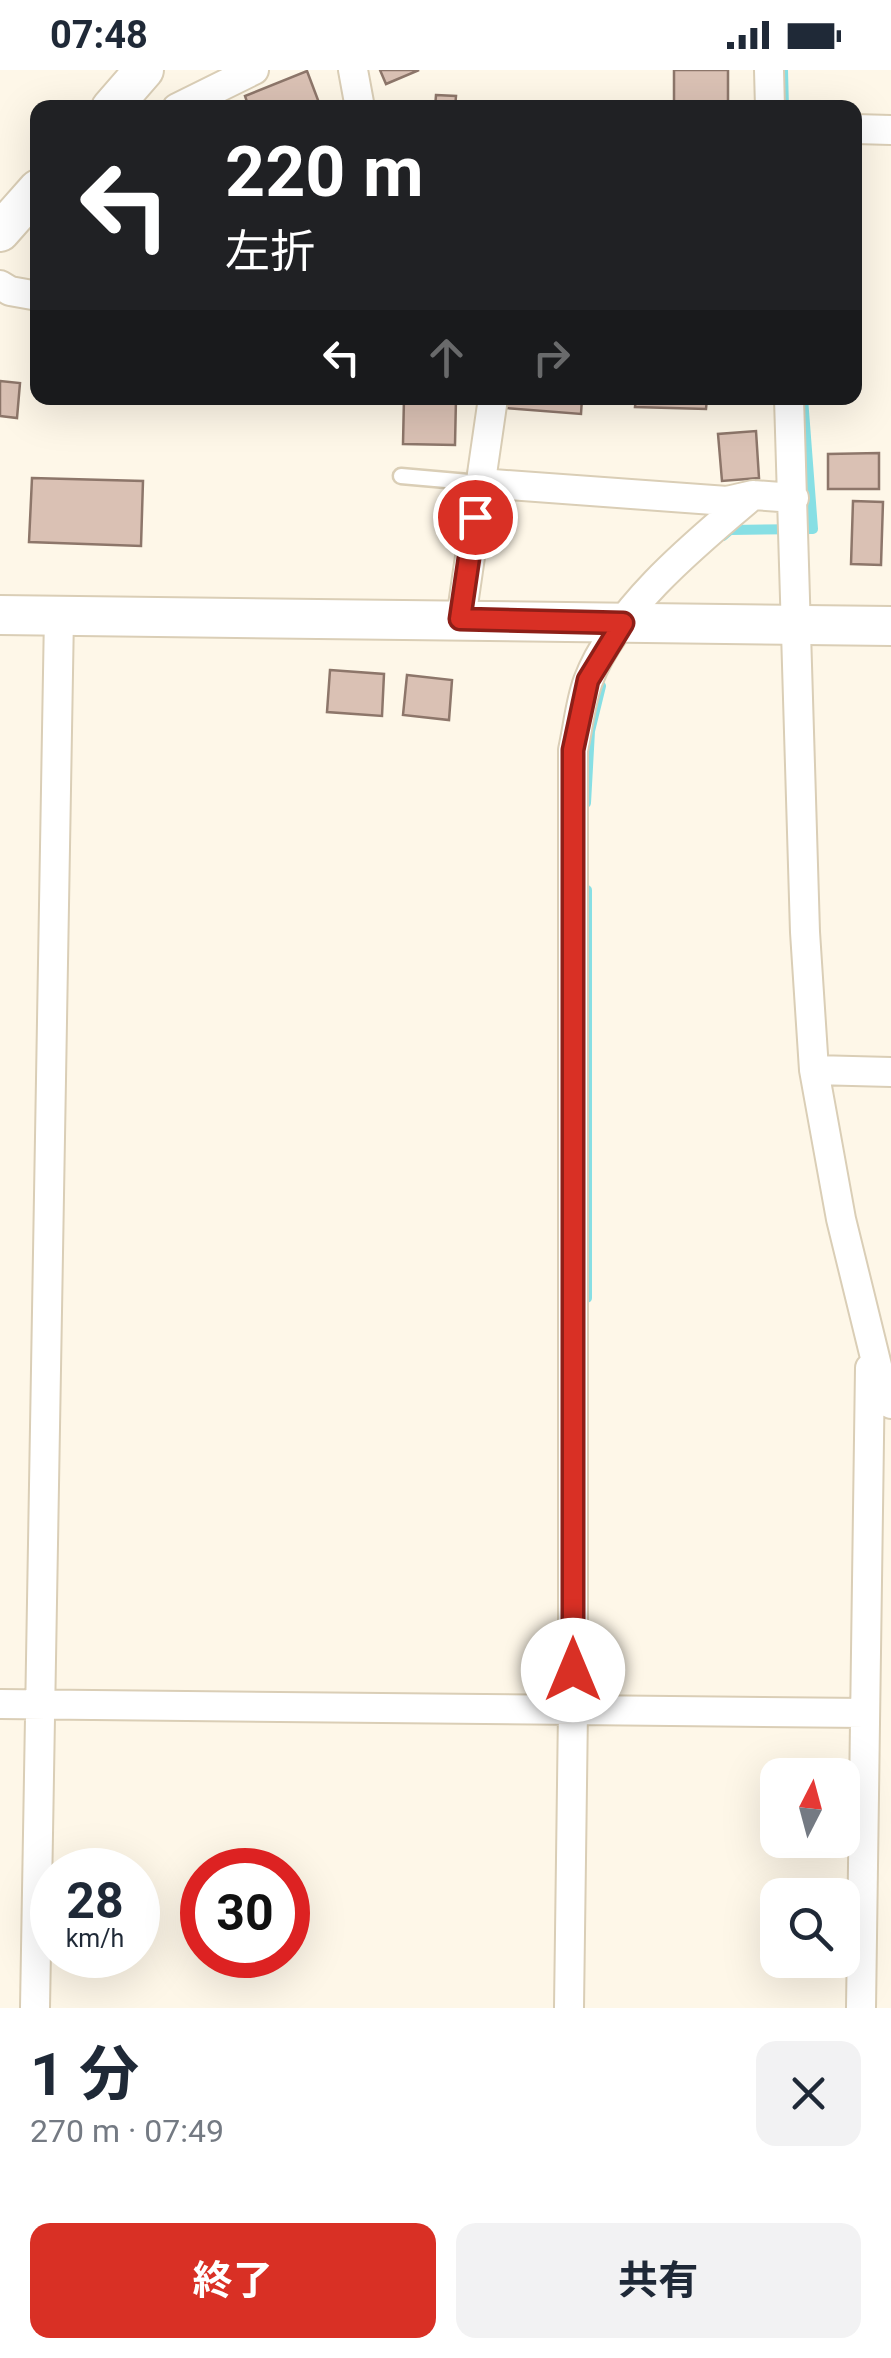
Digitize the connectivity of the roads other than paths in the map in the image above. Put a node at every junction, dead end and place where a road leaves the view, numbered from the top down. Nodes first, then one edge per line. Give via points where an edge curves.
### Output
1 (144, 70) edge
2 (254, 70) edge
3 (353, 70) edge
4 (769, 70) edge
5 (117, 100) edge
6 (193, 100) edge
7 (359, 100) edge
8 (770, 100) edge
9 (862, 129) edge
10 (891, 130) edge
11 (30, 199) edge
12 (0, 232) edge
13 (0, 285) edge
14 (30, 295) edge
15 (491, 405) edge
16 (789, 405) edge
17 (401, 476) dead end
18 (480, 483) junction
19 (754, 495) junction
20 (794, 498) junction
21 (0, 615) edge
22 (59, 615) junction
23 (460, 619) junction
24 (623, 623) junction
25 (798, 626) junction
26 (891, 626) edge
27 (814, 1070) junction
28 (891, 1072) edge
29 (870, 1337) junction
30 (891, 1404) edge
31 (0, 1704) edge
32 (42, 1705) junction
33 (573, 1710) junction
34 (865, 1713) junction
35 (36, 2008) edge
36 (569, 2008) edge
37 (861, 2008) edge

1 - 5 street
2 - 6 street
3 - 7 street
4 - 8 street
9 - 10 street
11 - 12 street
13 - 14 street
15 - 18 street
16 - 20 street
17 - 18 lane
18 - 19 street via 727,500
18 - 23 street
19 - 20 street
19 - 24 street via 662,574
20 - 25 street
21 - 22 street
22 - 23 street
22 - 32 street
23 - 24 street
24 - 25 street
24 - 33 street via 588,680 573,750
25 - 26 street
25 - 27 street
27 - 28 street
27 - 29 street
29 - 30 street
29 - 34 street
31 - 32 street
32 - 33 street
32 - 35 street
33 - 34 street
33 - 36 street
34 - 37 street

